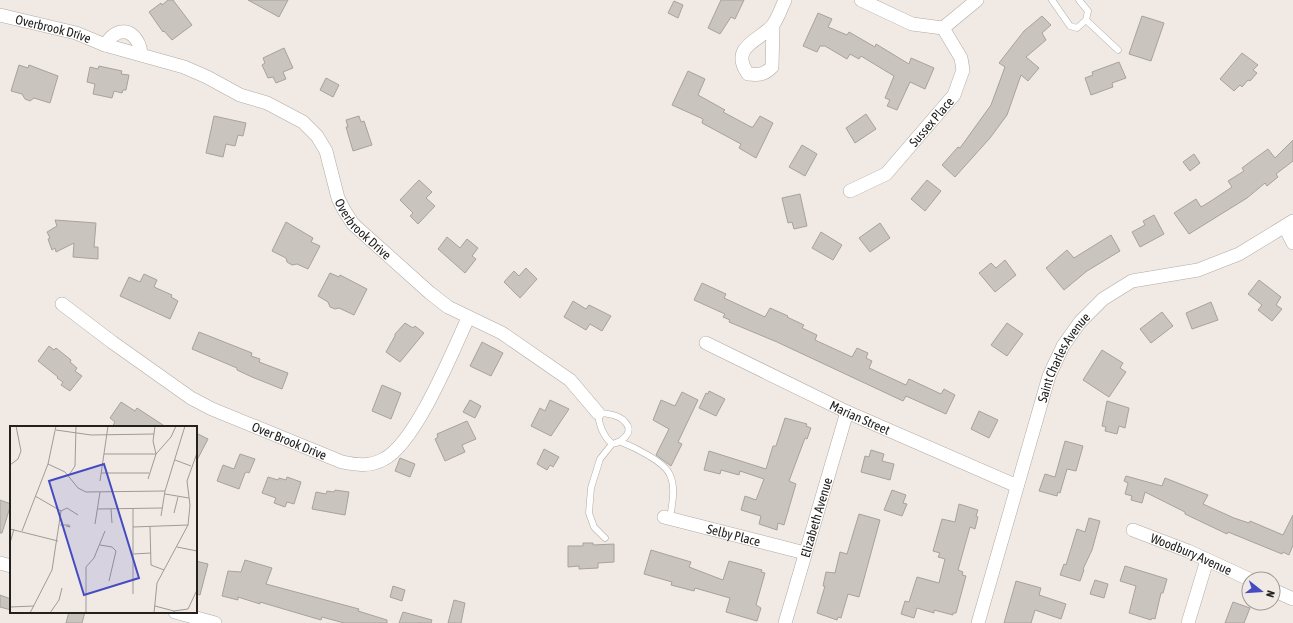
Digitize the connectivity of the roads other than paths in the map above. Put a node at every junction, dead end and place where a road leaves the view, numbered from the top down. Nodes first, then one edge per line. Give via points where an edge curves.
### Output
1 (785, 0) edge
2 (861, 0) edge
3 (977, 0) edge
4 (1052, 0) edge
5 (1079, 0) edge
6 (0, 15) edge
7 (1086, 20) junction
8 (773, 25) dead end
9 (943, 28) junction
10 (1118, 50) dead end
11 (850, 191) dead end
12 (1289, 224) edge
13 (1293, 243) edge
14 (62, 304) dead end
15 (468, 318) junction
16 (706, 344) dead end
17 (847, 412) junction
18 (598, 413) junction
19 (621, 442) junction
20 (612, 444) junction
21 (1017, 486) junction
22 (667, 518) joint
23 (1133, 530) dead end
24 (605, 538) dead end
25 (805, 553) junction
26 (1207, 560) junction
27 (0, 563) edge
28 (10, 566) edge
29 (1241, 575) edge
30 (1281, 594) edge
31 (1293, 599) edge
32 (180, 613) edge
33 (215, 623) edge
34 (785, 623) edge
35 (978, 623) edge
36 (1188, 623) edge

1 - 8 street
2 - 9 street via 912,24
3 - 9 street
4 - 7 lane via 1070,26 1077,28
5 - 7 lane via 1088,11
6 - 15 street, Overbrook Drive via 76,33 105,45 184,67 240,95 267,103 303,122 317,136 326,151 338,198 353,224 430,293
7 - 10 lane
9 - 11 street, Sussex Place via 961,58 963,70 954,95 886,174
12 - 13 street
12 - 21 street, Saint Charles Avenue via 1239,254 1198,270 1132,282 1103,299 1080,322 1063,346 1049,376
14 - 15 street, Over Brook Drive via 191,398 342,462 356,465 370,465 384,459 406,440 422,414
15 - 18 street, Overbrook Drive via 502,333 570,380
16 - 17 street, Marian Street
17 - 21 street, Marian Street
17 - 25 street, Elizabeth Avenue
18 - 19 lane via 618,416 626,422 629,429
18 - 20 lane via 602,431
19 - 20 lane
19 - 22 lane via 664,466 670,474 672,497
20 - 24 lane via 600,459 591,488 590,513 594,527
21 - 35 street, Saint Charles Avenue
22 - 25 street, Selby Place
23 - 26 street, Woodbury Avenue
25 - 34 street, Elizabeth Avenue
26 - 29 street, Woodbury Avenue
26 - 36 street
27 - 28 street
30 - 31 street
32 - 33 street

